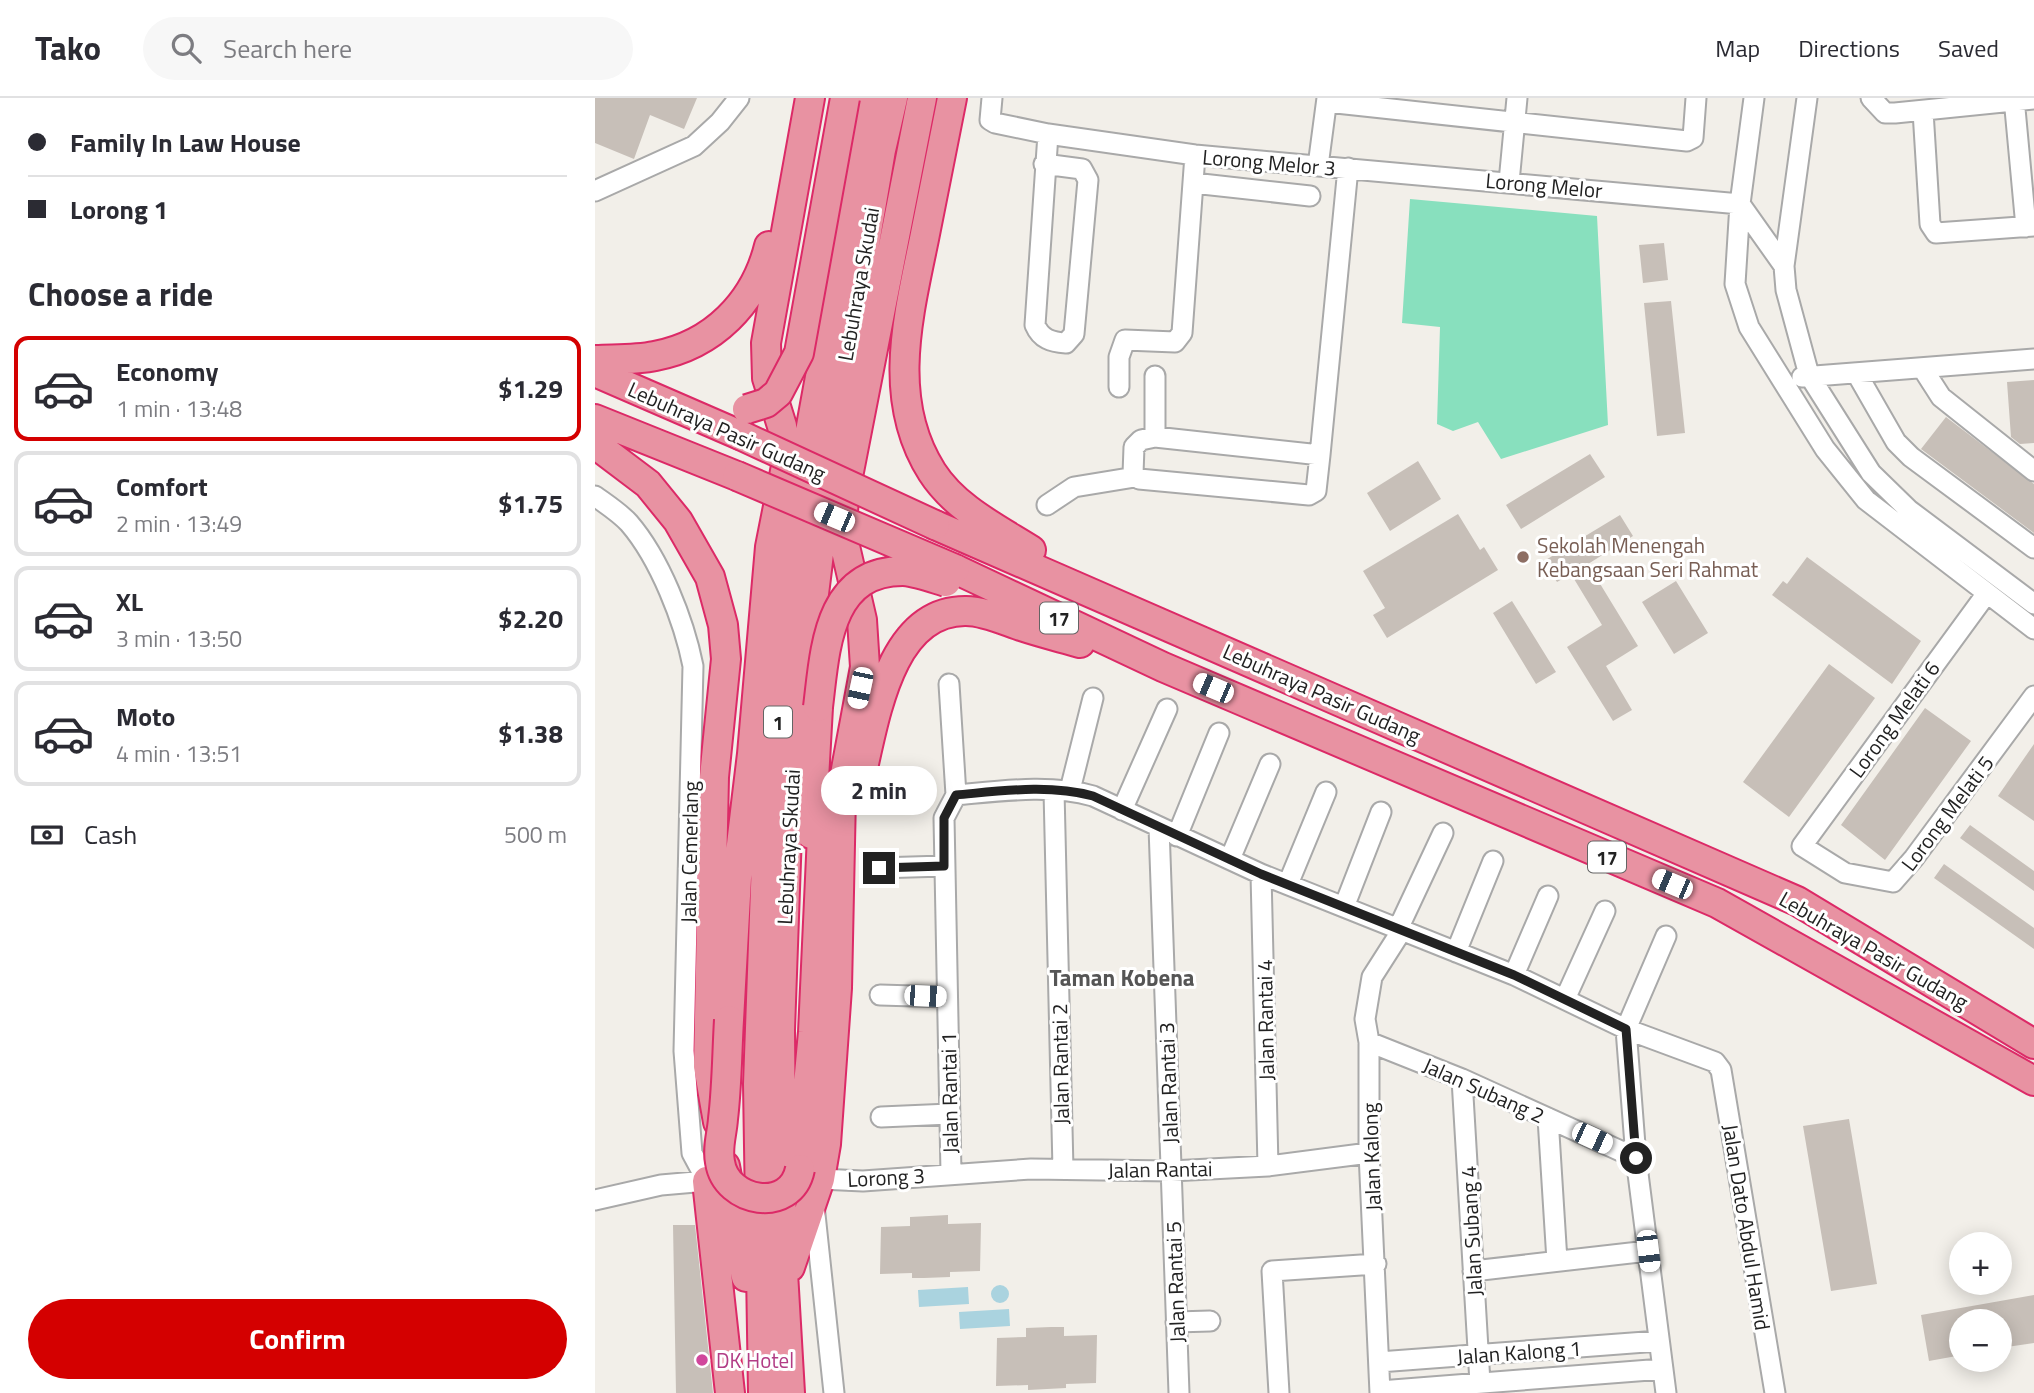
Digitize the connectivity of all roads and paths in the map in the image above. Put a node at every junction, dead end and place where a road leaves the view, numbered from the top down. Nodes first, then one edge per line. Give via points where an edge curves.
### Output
1 (739, 98) edge
2 (795, 98) edge
3 (810, 98) edge
4 (836, 98) edge
5 (845, 98) edge
6 (871, 98) edge
7 (893, 98) edge
8 (922, 98) edge
9 (950, 98) edge
10 (992, 98) edge
11 (1517, 98) edge
12 (1696, 98) edge
13 (1754, 98) edge
14 (1807, 98) edge
15 (1871, 98) edge
16 (2021, 99) edge
17 (1327, 100) edge
18 (1923, 111) junction
19 (1514, 122) junction
20 (1048, 134) junction
21 (1195, 155) junction
22 (1044, 164) junction
23 (1318, 166) junction
24 (1348, 169) junction
25 (1509, 182) junction
26 (1193, 183) junction
27 (595, 191) edge
28 (1310, 196) dead end
29 (1740, 204) junction
30 (2030, 227) edge
31 (1784, 266) junction
32 (2034, 359) edge
33 (595, 360) edge
34 (1923, 369) junction
35 (595, 372) edge
36 (1809, 375) junction
37 (1154, 376) dead end
38 (1859, 379) junction
39 (1783, 383) junction
40 (1118, 387) dead end
41 (1829, 407) junction
42 (595, 419) edge
43 (743, 422) junction
44 (595, 436) edge
45 (1154, 437) junction
46 (595, 444) edge
47 (2034, 452) edge
48 (2011, 454) junction
49 (1319, 455) junction
50 (2034, 471) edge
51 (1135, 477) junction
52 (801, 481) junction
53 (595, 496) edge
54 (825, 501) junction
55 (1047, 505) dead end
56 (2034, 548) edge
57 (950, 575) junction
58 (1987, 593) junction
59 (1100, 594) junction
60 (2034, 604) edge
61 (2034, 629) edge
62 (1163, 667) junction
63 (949, 684) dead end
64 (2034, 696) edge
65 (1093, 698) dead end
66 (1167, 709) dead end
67 (1219, 733) dead end
68 (745, 752) junction
69 (1270, 764) dead end
70 (1062, 790) junction
71 (1326, 792) dead end
72 (952, 800) junction
73 (1122, 810) junction
74 (1381, 812) dead end
75 (1159, 827) junction
76 (1443, 833) dead end
77 (1177, 835) junction
78 (1802, 846) joint
79 (841, 858) junction
80 (1230, 859) junction
81 (1493, 861) dead end
82 (944, 866) junction
83 (879, 868) dead end
84 (1261, 874) junction
85 (1288, 884) junction
86 (1548, 896) dead end
87 (1344, 907) junction
88 (1605, 911) dead end
89 (1400, 930) junction
90 (1667, 936) dead end
91 (1456, 952) junction
92 (1514, 975) junction
93 (880, 995) dead end
94 (947, 997) junction
95 (1565, 999) junction
96 (1626, 1029) junction
97 (1369, 1042) junction
98 (2034, 1044) edge
99 (1462, 1079) junction
100 (2034, 1081) edge
101 (950, 1115) junction
102 (881, 1116) dead end
103 (1548, 1118) junction
104 (1369, 1153) junction
105 (1636, 1158) junction
106 (1268, 1166) junction
107 (1063, 1169) junction
108 (1171, 1171) junction
109 (951, 1173) junction
110 (707, 1181) junction
111 (811, 1183) junction
112 (731, 1198) junction
113 (595, 1200) edge
114 (1648, 1251) junction
115 (1557, 1261) junction
116 (1375, 1264) junction
117 (1473, 1271) junction
118 (784, 1295) junction
119 (1210, 1321) dead end
120 (1176, 1322) junction
121 (1659, 1341) junction
122 (760, 1352) junction
123 (1478, 1355) junction
124 (1379, 1362) junction
125 (1663, 1369) junction
126 (1480, 1383) junction
127 (1380, 1392) edge
128 (730, 1393) edge
129 (763, 1393) edge
130 (790, 1393) edge
131 (834, 1393) edge
132 (1179, 1393) edge
133 (1279, 1393) edge
134 (1666, 1393) edge
135 (1775, 1393) edge

1 - 27 street via 694,146
2 - 33 highway via 762,274 747,299 708,335 671,352
3 - 68 highway via 767,343 767,378 787,461 770,547
4 - 52 highway via 780,351 781,380 795,421
5 - 43 highway, bridge via 799,353 778,393
6 - 52 highway, Lebuhraya Skudai / 1
7 - 54 highway, Lebuhraya Skudai / 1 via 880,150
8 - 79 highway via 856,424 841,529 862,620 865,667 841,796
9 - 59 highway via 906,327 903,380 908,415 933,473 976,517
10 - 20 street, Lorong Melor 3 via 990,120
11 - 19 street
12 - 19 street via 1694,134 1687,141
13 - 29 street
14 - 31 street
15 - 18 street via 1885,113
16 - 18 street
16 - 30 street
17 - 19 street
17 - 23 street
18 - 30 street via 1930,224 1936,233
19 - 25 street
20 - 21 street, Lorong Melor 3
20 - 22 street
21 - 23 street, Lorong Melor 3
21 - 26 street
22 - 22 street via 1035,325 1043,337 1066,343 1074,334 1088,180 1082,169
23 - 24 street, Lorong Melor 3
24 - 25 street, Lorong Melor
24 - 49 street, Lorong Melor 3
25 - 29 street, Lorong Melor
26 - 28 street
26 - 40 street via 1182,333 1175,342 1125,340
29 - 31 street
29 - 39 street via 1735,284 1749,327
31 - 36 street
32 - 34 street
34 - 38 street
34 - 48 street via 1941,397
35 - 43 highway, Lebuhraya Pasir Gudang via 646,394 725,410
36 - 38 street
36 - 39 street
36 - 41 street
37 - 45 street
38 - 41 street via 1838,388
38 - 56 street via 1896,442 1911,457
39 - 58 street via 1825,449 1867,500
41 - 60 street via 1871,473 1909,510
42 - 57 highway, Lebuhraya Pasir Gudang / 17, bridge via 737,476
43 - 59 highway, Lebuhraya Pasir Gudang / 17, bridge via 935,525
44 - 68 highway via 633,457 671,489 709,538 725,570 736,602 745,675
45 - 49 street
45 - 51 street via 1134,447
46 - 112 highway via 648,484 678,521 710,577 723,625 726,659 715,777 708,1066
47 - 48 street
48 - 50 street
49 - 51 street, Lorong Melor 3 via 1314,494
51 - 55 street via 1074,487
52 - 122 highway, Lebuhraya Skudai / 1 via 767,832 758,1084
53 - 110 street, Jalan Cemerlang via 629,523 656,566 686,630 693,666 684,1051 692,1153
54 - 111 highway via 847,662 827,764 812,1047
54 - 118 highway, Lebuhraya Skudai / 1 via 788,804 780,1030
57 - 62 highway, Lebuhraya Pasir Gudang / 17
57 - 111 highway, bridge via 892,572 861,584 845,595 834,614 825,650 807,886
58 - 61 street
58 - 78 street, Lorong Melati 6
59 - 98 highway, Lebuhraya Pasir Gudang / 17 via 1797,901
62 - 79 highway via 993,616 968,611 941,613 918,628 900,650 887,678
62 - 100 highway, Lebuhraya Pasir Gudang / 17 via 1717,903
63 - 72 street, Jalan Rantai 1
64 - 78 street, Lorong Melati 5 via 1893,883 1845,873
65 - 70 street, Jalan Rantai 2
66 - 73 street
67 - 77 street
68 - 111 highway, bridge via 718,1148 722,1174 740,1194 775,1197
69 - 80 street
70 - 72 street via 1016,790
70 - 73 street
70 - 107 street, Jalan Rantai 2
71 - 85 street
72 - 82 street, Jalan Rantai 1 via 944,818
73 - 75 street
74 - 87 street
75 - 77 street
75 - 108 street, Jalan Rantai 3
76 - 89 street, Jalan Kalong
77 - 80 street
79 - 111 highway via 831,1088
80 - 84 street
81 - 91 street
82 - 83 street
82 - 94 street, Jalan Rantai 1
84 - 85 street
84 - 106 street, Jalan Rantai 4
85 - 87 street
86 - 92 street
87 - 89 street
88 - 95 street
89 - 91 street
89 - 97 street, Jalan Kalong via 1370,984 1365,1019
90 - 96 street
91 - 92 street
92 - 95 street
93 - 94 street
94 - 101 street, Jalan Rantai 1
95 - 96 street
96 - 105 street
96 - 135 street, Jalan Dato Abdul Hamid via 1716,1062 1721,1070
97 - 99 street, Jalan Subang 2
97 - 104 street, Jalan Kalong
99 - 103 street, Jalan Subang 2
99 - 117 street, Jalan Subang 4
101 - 102 street
101 - 109 street, Jalan Rantai 1
103 - 105 street, Jalan Subang 2
103 - 115 street
104 - 106 street, Jalan Rantai
104 - 116 street, Jalan Kalong
105 - 114 street
106 - 108 street, Jalan Rantai
107 - 108 street, Jalan Rantai
107 - 109 street, Jalan Rantai
108 - 120 street, Jalan Rantai 5
109 - 111 street, Lorong 3
110 - 112 highway
110 - 113 street
110 - 128 highway
111 - 118 highway
111 - 131 street
112 - 122 highway
114 - 115 street
114 - 121 street
115 - 117 street
116 - 124 street, Jalan Kalong
116 - 133 street via 1272,1271
117 - 123 street, Jalan Subang 4
118 - 130 highway, Lebuhraya Skudai / 1
119 - 120 street
120 - 132 street, Jalan Rantai 5
121 - 123 street, Jalan Kalong 1
121 - 125 street
122 - 129 highway, Lebuhraya Skudai / 1
123 - 124 street, Jalan Kalong 1
123 - 126 street, Jalan Subang 4
124 - 127 street, Jalan Kalong
125 - 126 street, Jalan Kalong 1
125 - 134 street
126 - 127 street, Jalan Kalong 1

